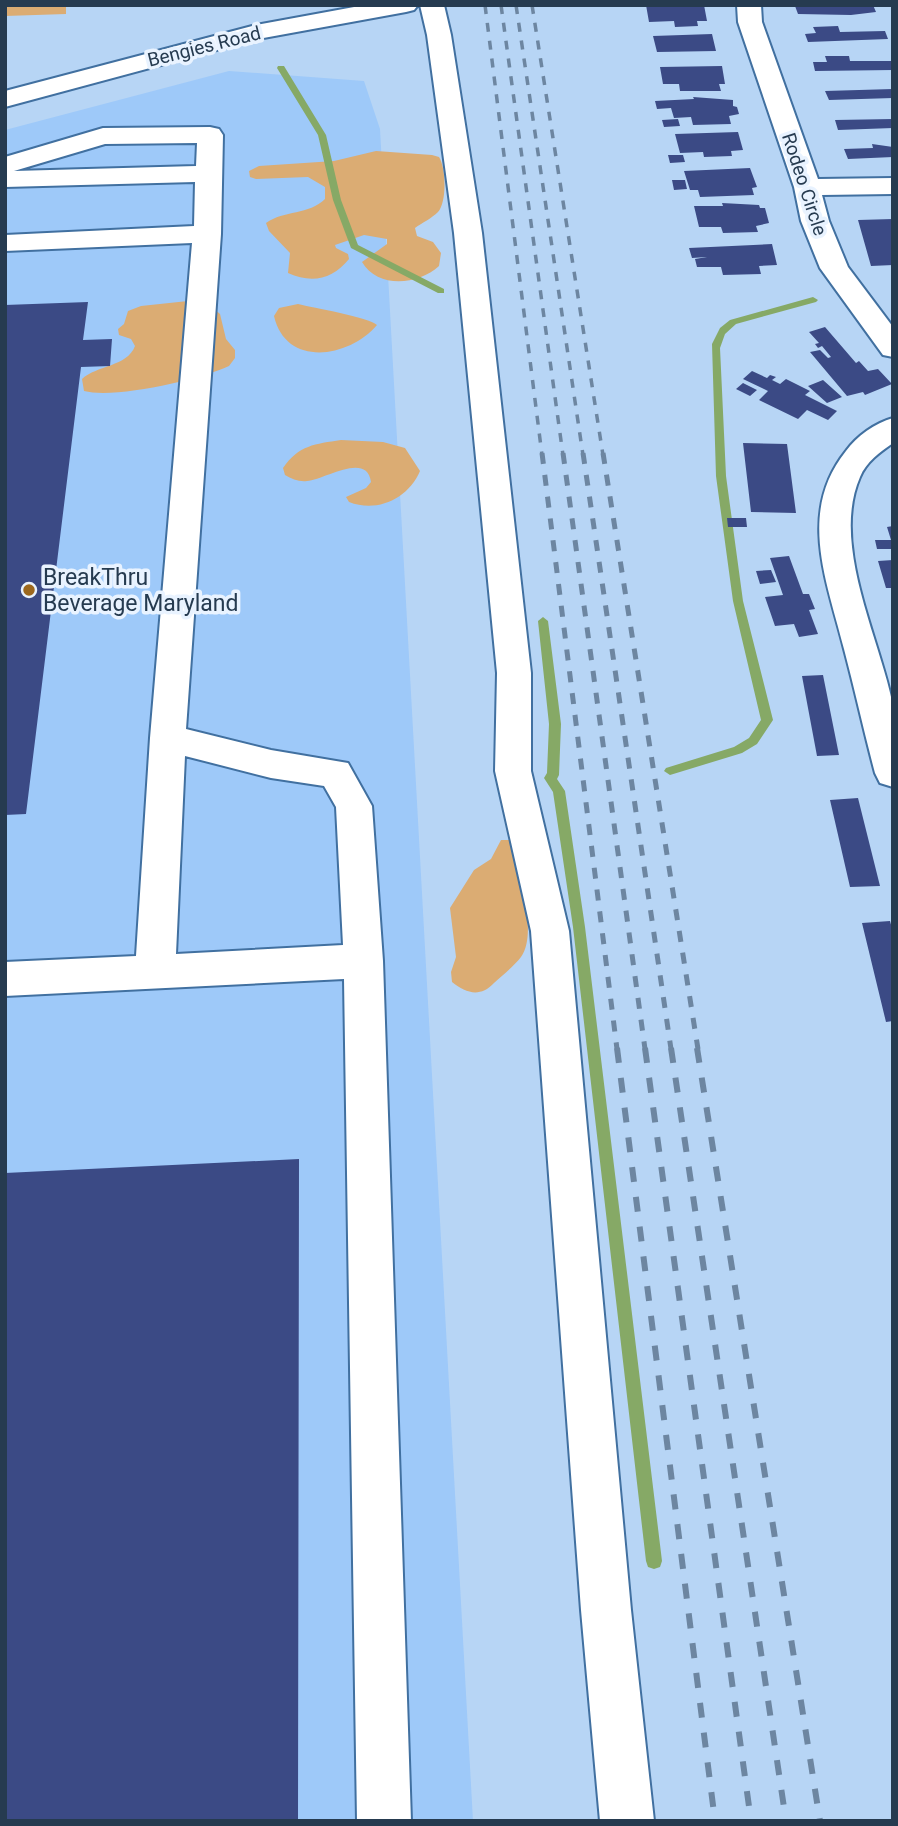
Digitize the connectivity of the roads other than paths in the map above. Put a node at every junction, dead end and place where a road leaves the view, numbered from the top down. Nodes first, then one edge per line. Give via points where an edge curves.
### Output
1 (406, 5) edge
2 (432, 5) edge
3 (748, 5) edge
4 (5, 99) edge
5 (5, 165) edge
6 (208, 174) junction
7 (5, 179) edge
8 (893, 186) edge
9 (807, 187) junction
10 (207, 234) junction
11 (5, 243) edge
12 (893, 348) edge
13 (893, 428) edge
14 (877, 649) edge
15 (168, 737) junction
16 (893, 774) edge
17 (363, 961) junction
18 (155, 972) junction
19 (5, 979) edge
20 (384, 1821) edge
21 (627, 1821) edge

1 - 4 street, Bengies Road via 256,32
2 - 21 street via 468,233 512,646 513,771 551,931
3 - 9 street, Rodeo Circle
5 - 6 street via 103,136 210,135
6 - 7 street
6 - 10 street
8 - 9 street
9 - 12 street, Rodeo Circle via 834,268
10 - 11 street
10 - 15 street
13 - 14 street via 867,444 846,469 833,516 841,575
14 - 16 street
15 - 17 street via 271,764 335,774 354,806
15 - 18 street
17 - 18 street
17 - 20 street
18 - 19 street

